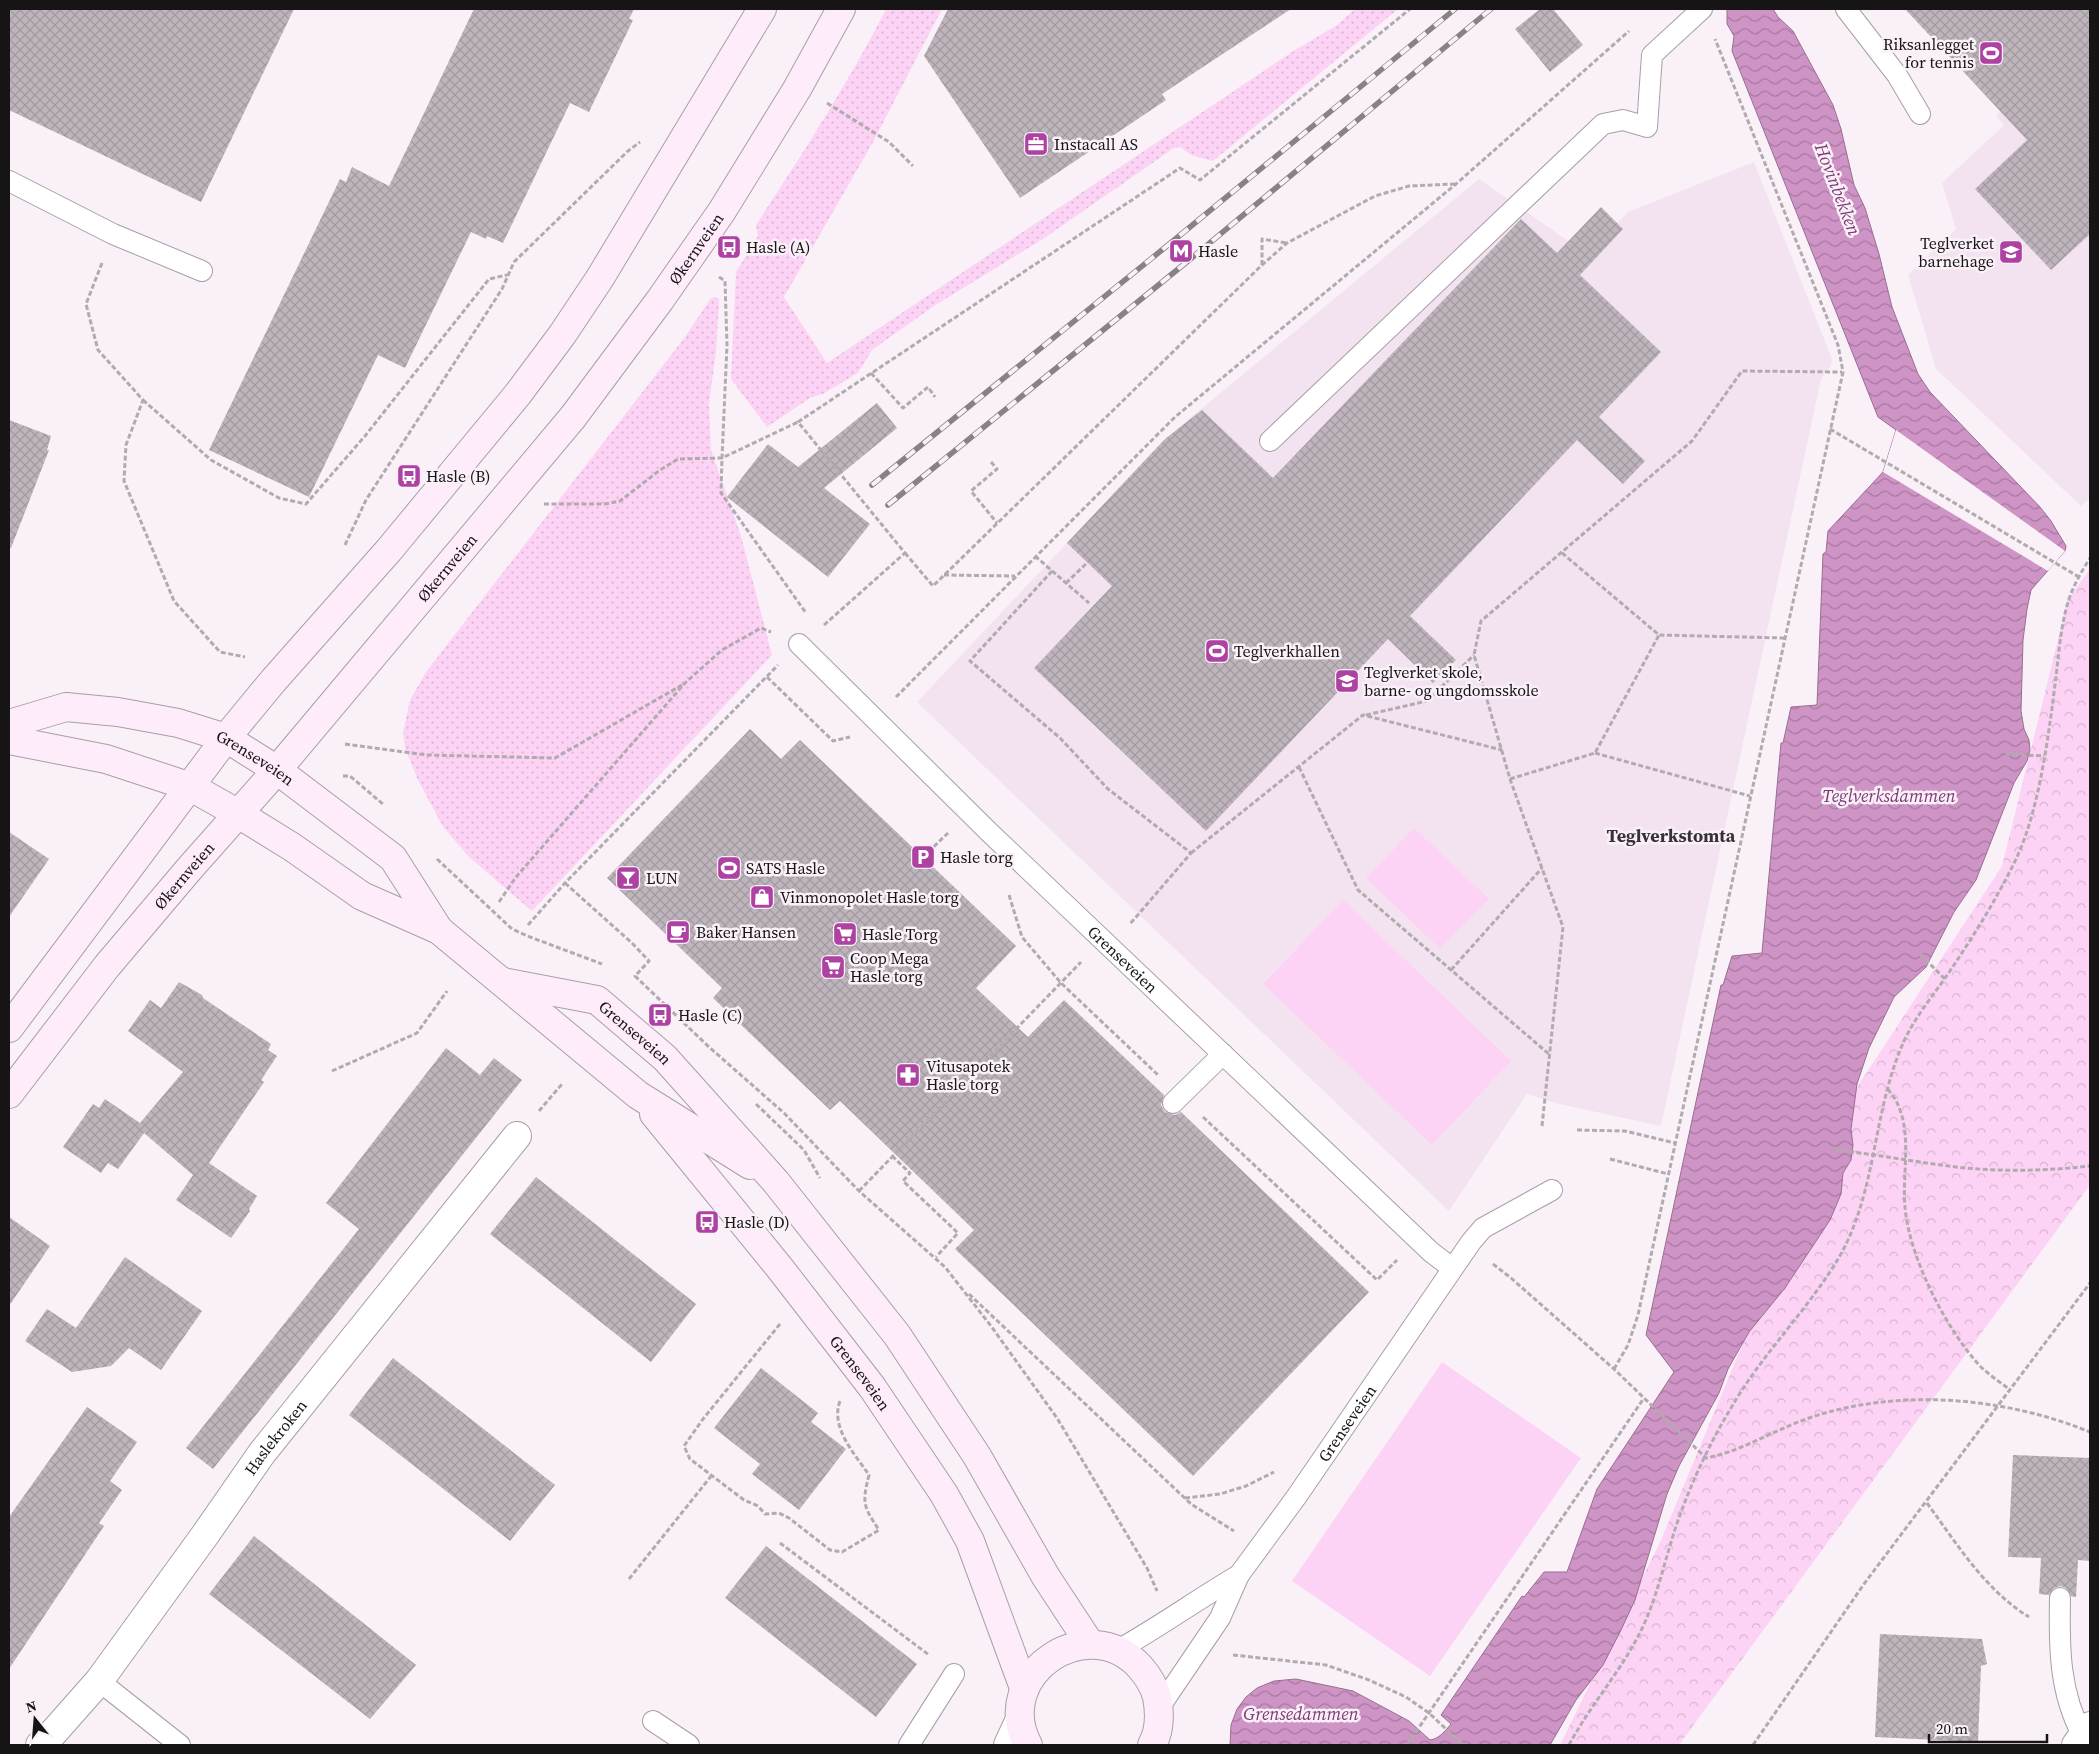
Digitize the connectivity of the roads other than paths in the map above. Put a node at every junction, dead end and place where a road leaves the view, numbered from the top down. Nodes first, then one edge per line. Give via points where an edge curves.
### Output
1 (762, 9) edge
2 (840, 9) edge
3 (1846, 9) edge
4 (1700, 10) edge
5 (1920, 114) dead end
6 (9, 181) edge
7 (202, 271) dead end
8 (1270, 441) dead end
9 (799, 644) road end
10 (9, 724) edge
11 (226, 738) junction
12 (9, 740) edge
13 (277, 770) junction
14 (191, 787) junction
15 (237, 814) junction
16 (439, 930) junction
17 (503, 982) junction
18 (9, 1028) edge
19 (1223, 1054) junction
20 (9, 1094) edge
21 (638, 1095) junction
22 (1176, 1100) road end
23 (517, 1136) dead end
24 (776, 1182) junction
25 (1552, 1190) dead end
26 (1452, 1268) junction
27 (1239, 1575) junction
28 (2060, 1598) dead end
29 (1090, 1644) junction
30 (1118, 1650) junction
31 (954, 1674) road end
32 (98, 1681) junction
33 (1024, 1688) junction
34 (1159, 1708) junction
35 (1020, 1719) junction
36 (654, 1721) dead end
37 (2083, 1736) edge
38 (1153, 1744) edge
39 (40, 1745) edge
40 (180, 1745) edge
41 (689, 1745) edge
42 (909, 1745) edge
43 (1008, 1745) edge
44 (1028, 1745) edge

1 - 11 main road via 644,207 562,335 459,467
2 - 13 main road, Økernveien via 766,142 660,300 517,486
3 - 5 lane via 1897,75
4 - 8 lane via 1652,55 1647,127 1623,120 1603,124
6 - 7 lane via 112,234
9 - 19 lane, Grenseveien
10 - 11 main road, Grenseveien via 66,707 118,712
11 - 13 main road, Grenseveien
11 - 14 main road
12 - 14 main road, Grenseveien via 106,759
13 - 15 main road, Økernveien
13 - 16 main road, Grenseveien via 393,858
14 - 15 main road, Grenseveien
14 - 18 main road
15 - 16 main road, Grenseveien via 362,896
15 - 20 main road, Økernveien via 107,966
16 - 17 main road, Grenseveien
17 - 21 main road, Grenseveien
17 - 24 main road, Grenseveien via 597,1000 664,1058
19 - 22 lane
19 - 26 lane, Grenseveien
21 - 24 main road, Grenseveien
21 - 33 main road, Grenseveien via 854,1364 944,1494 970,1542
23 - 32 street, Haslekroken via 262,1453
24 - 29 main road, Grenseveien via 897,1335 977,1456 1046,1577
25 - 26 lane, Grenseveien via 1483,1228
26 - 27 lane, Grenseveien via 1297,1496
27 - 30 lane, Grenseveien
27 - 34 lane, Grenseveien via 1220,1618
28 - 37 lane via 2060,1656 2067,1701 2072,1718
29 - 30 main road
29 - 33 main road via 1068,1648 1049,1658 1033,1673
30 - 34 main road via 1134,1660 1146,1674 1155,1690
31 - 42 lane
32 - 39 street, Haslekroken
32 - 40 lane
33 - 35 main road
34 - 38 main road
35 - 43 street
35 - 44 main road
36 - 41 lane

